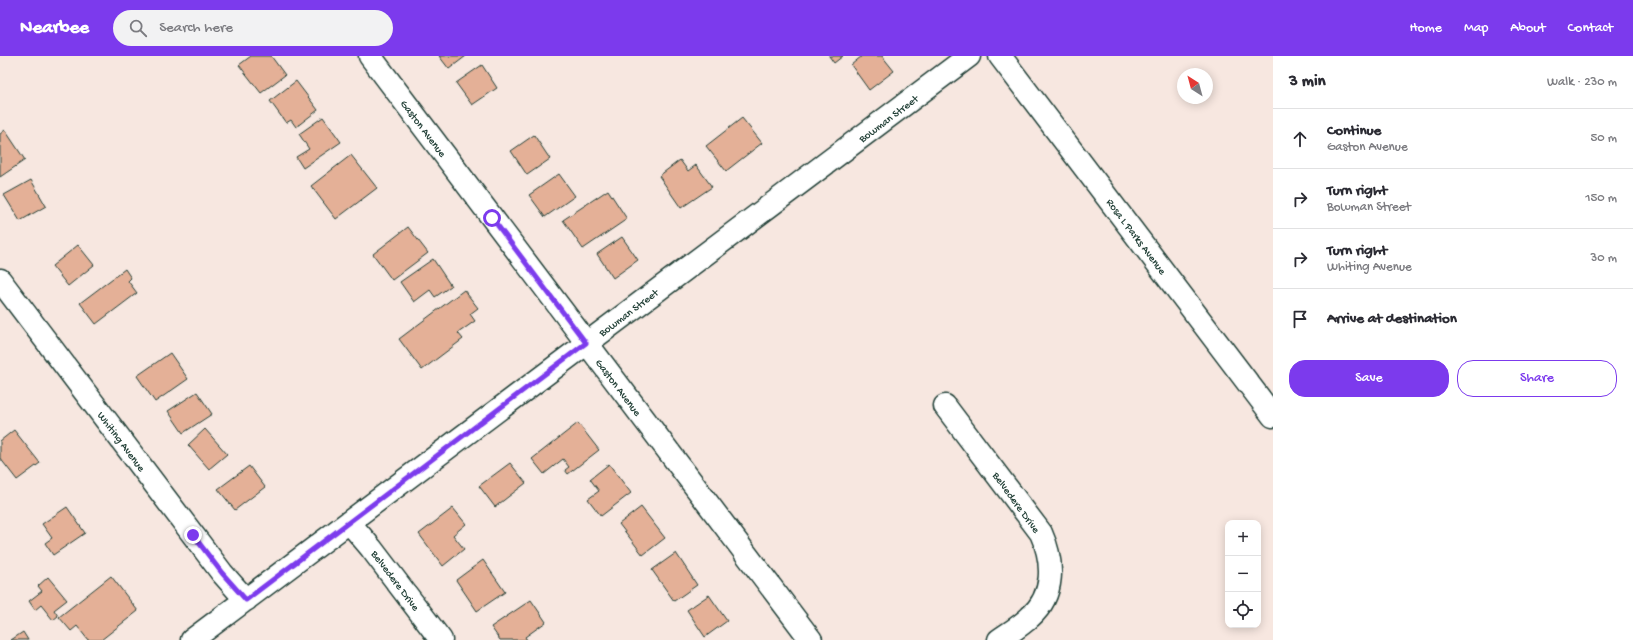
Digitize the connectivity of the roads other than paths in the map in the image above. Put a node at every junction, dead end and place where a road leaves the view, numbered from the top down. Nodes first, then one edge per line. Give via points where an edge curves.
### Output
1 (370, 56) edge
2 (969, 56) edge
3 (1000, 56) edge
4 (0, 280) edge
5 (586, 343) junction
6 (945, 406) dead end
7 (1273, 416) edge
8 (349, 522) junction
9 (246, 600) junction
10 (192, 640) edge
11 (441, 640) edge
12 (811, 640) edge
13 (1000, 640) edge

1 - 5 street, Gaston Avenue
2 - 5 street, Bowman Street
3 - 7 street, Rosa L Parks Avenue
4 - 9 street, Whiting Avenue via 222,573
5 - 8 street, Bowman Street
5 - 12 street, Gaston Avenue
6 - 13 street, Belvedere Drive via 1041,534 1048,548 1051,568 1048,588 1041,603 1030,617
8 - 9 street, Bowman Street
8 - 11 street, Belvedere Drive
9 - 10 street, Bowman Street

